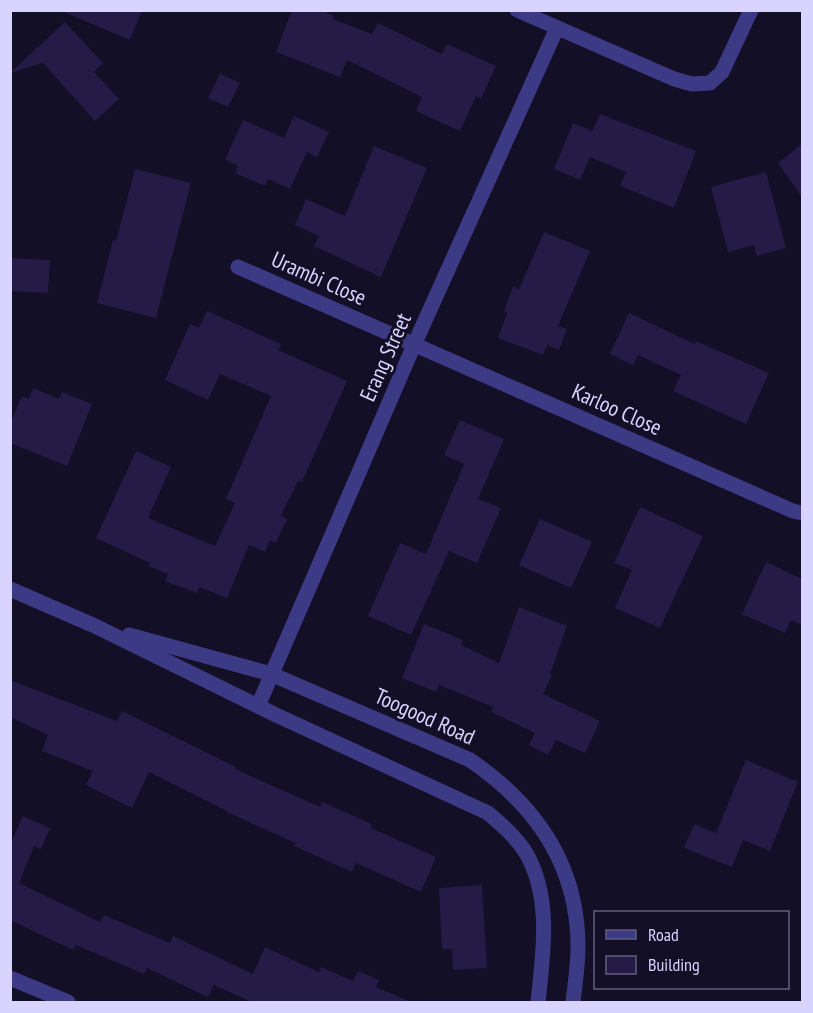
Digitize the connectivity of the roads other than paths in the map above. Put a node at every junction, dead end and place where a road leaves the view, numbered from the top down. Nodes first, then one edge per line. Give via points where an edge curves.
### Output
1 (517, 10) edge
2 (751, 10) edge
3 (557, 28) junction
4 (238, 267) dead end
5 (414, 345) junction
6 (802, 513) edge
7 (10, 589) edge
8 (94, 626) junction
9 (272, 674) junction
10 (258, 706) junction
11 (10, 978) edge
12 (68, 1002) edge
13 (538, 1002) edge
14 (573, 1002) edge

1 - 3 street
2 - 3 street via 722,72 710,83 692,84 674,78
3 - 5 street, Erang Street
4 - 5 street, Urambi Close
5 - 6 street, Karloo Close
5 - 9 street, Erang Street
7 - 8 street, Toogood Road
8 - 9 street, Toogood Road
8 - 10 street, Toogood Road
9 - 10 street, Erang Street
9 - 14 street, Toogood Road via 470,760 525,806 550,841 567,876 578,948
10 - 13 street, Toogood Road via 488,813 509,832 526,854 542,911 545,936
11 - 12 street

